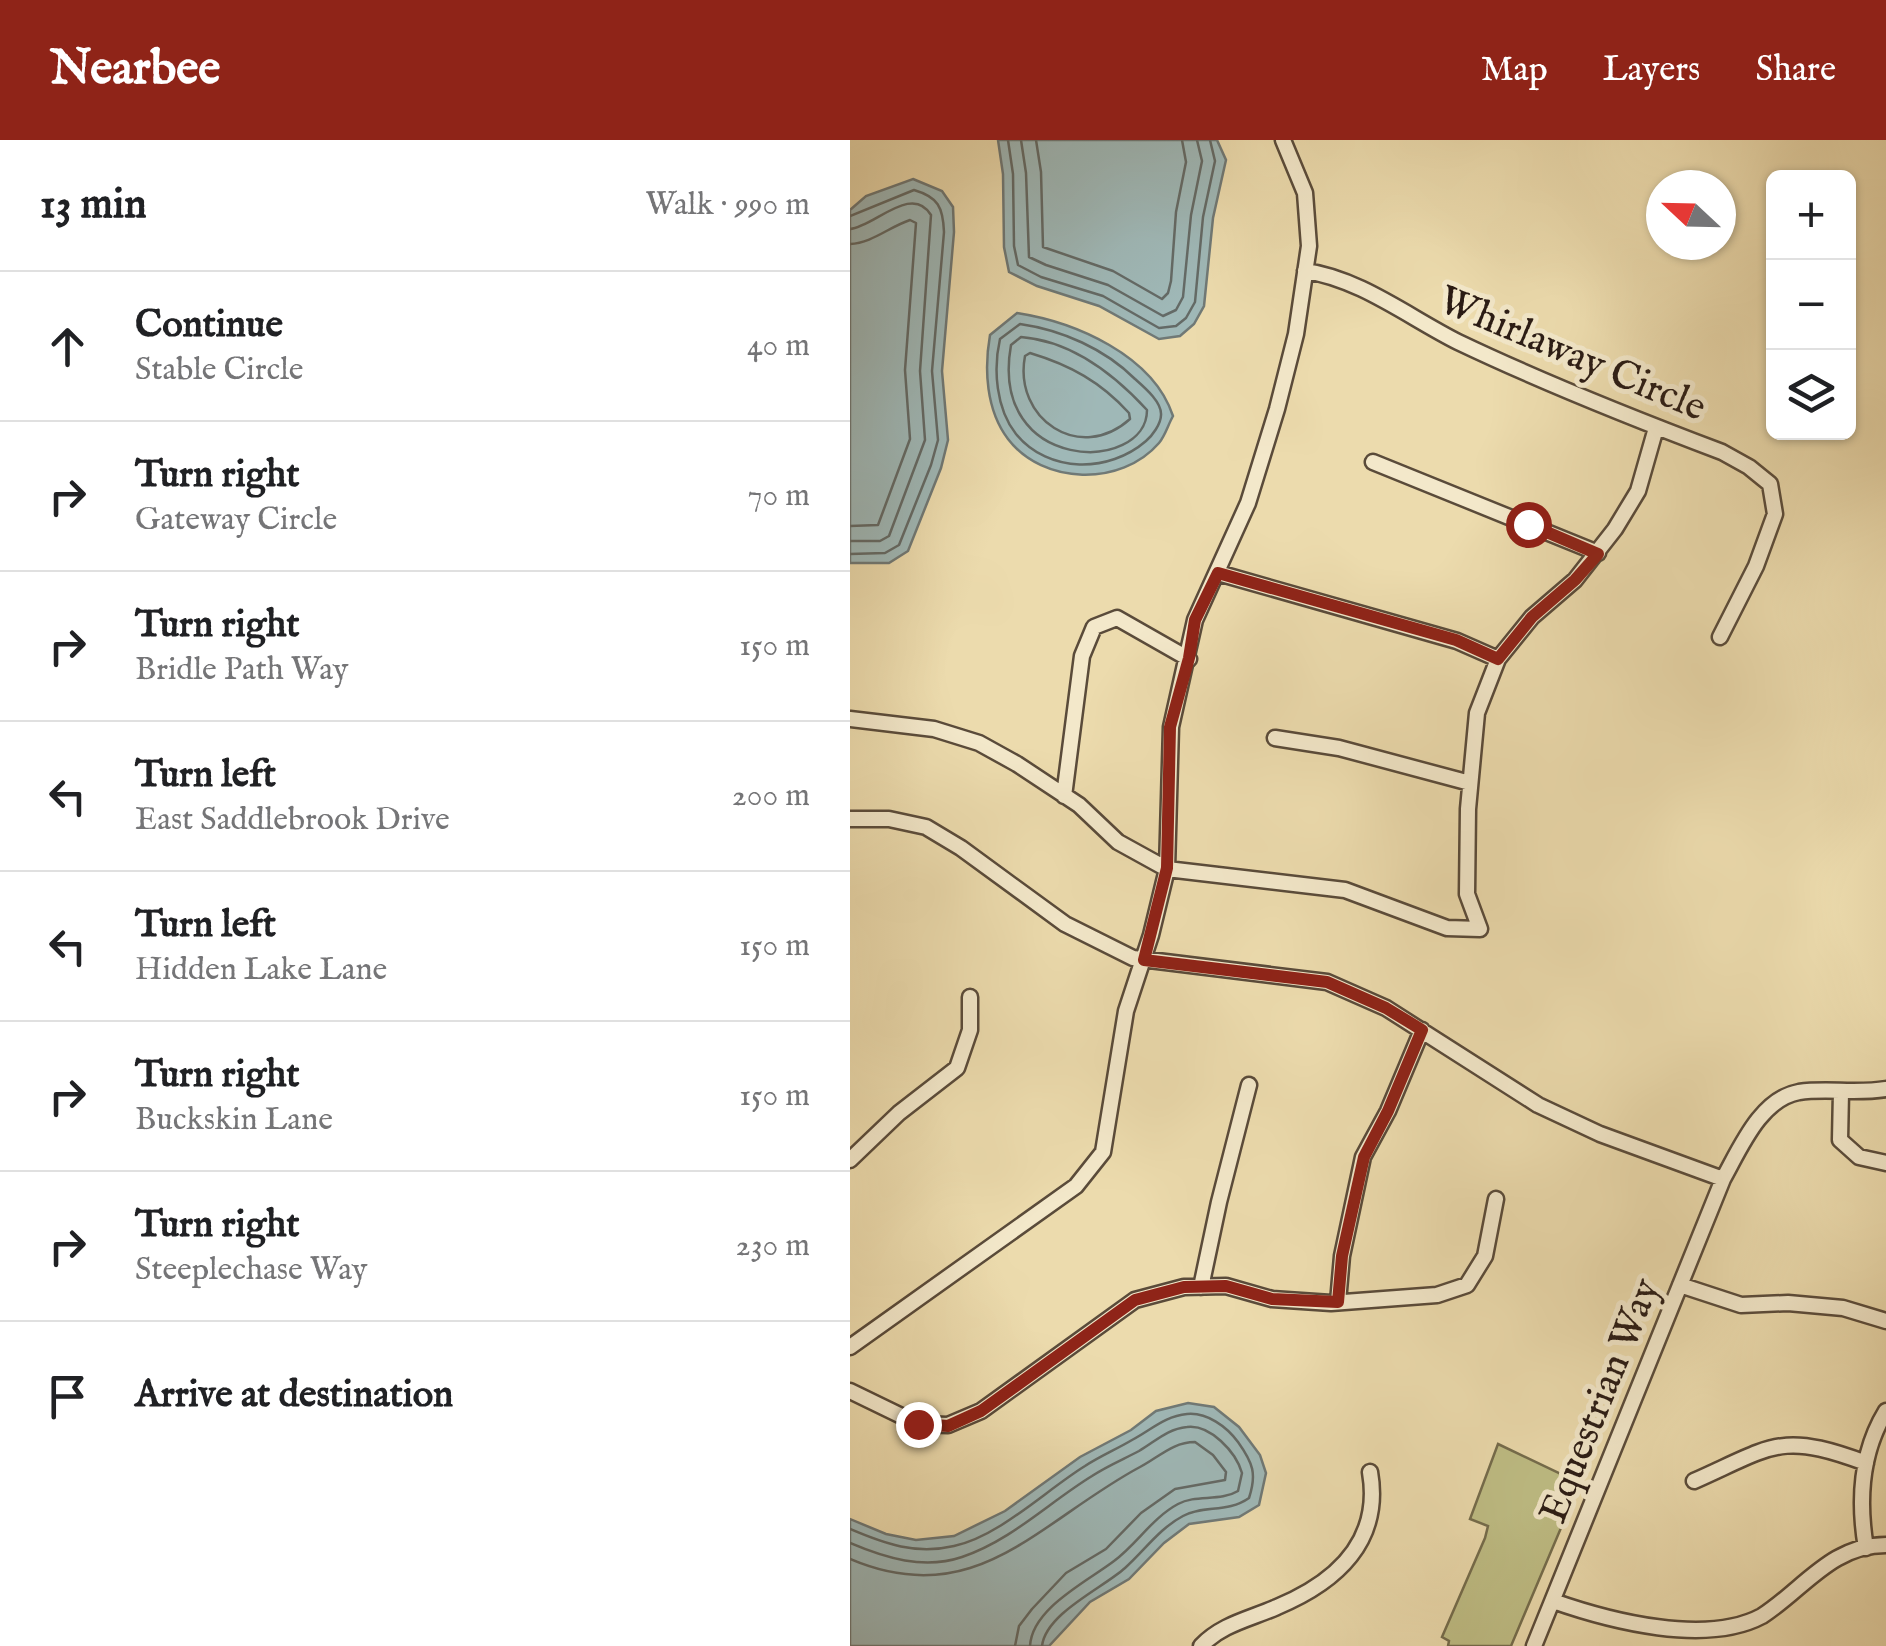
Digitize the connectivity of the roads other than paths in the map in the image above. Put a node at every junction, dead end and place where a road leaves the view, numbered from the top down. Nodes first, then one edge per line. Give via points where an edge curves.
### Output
1 (1283, 140) edge
2 (1304, 271) junction
3 (1656, 428) junction
4 (1373, 462) dead end
5 (1598, 554) junction
6 (1218, 573) junction
7 (1720, 637) dead end
8 (1189, 658) junction
9 (1498, 659) junction
10 (850, 720) edge
11 (1275, 738) dead end
12 (1470, 783) junction
13 (1064, 796) junction
14 (850, 819) edge
15 (1167, 868) junction
16 (1144, 960) junction
17 (970, 998) dead end
18 (1422, 1030) junction
19 (1250, 1085) dead end
20 (1886, 1089) edge
21 (1841, 1092) junction
22 (850, 1160) edge
23 (1886, 1163) edge
24 (1723, 1179) junction
25 (1496, 1200) dead end
26 (1680, 1285) junction
27 (1202, 1287) junction
28 (1338, 1302) junction
29 (1886, 1321) edge
30 (850, 1347) edge
31 (850, 1391) edge
32 (1886, 1411) edge
33 (1866, 1463) junction
34 (1370, 1472) dead end
35 (1694, 1481) dead end
36 (1886, 1545) edge
37 (1866, 1548) junction
38 (1552, 1601) junction
39 (1201, 1646) edge
40 (1534, 1646) edge

1 - 2 street via 1305,193
2 - 3 street, Whirlaway Circle via 1358,288 1534,378
2 - 6 street via 1278,409
3 - 5 street via 1638,492
3 - 7 street, Whirlaway Circle via 1722,452 1770,484 1774,514
4 - 5 street
5 - 9 street
6 - 8 street via 1195,620
6 - 9 street via 1456,640
8 - 13 street via 1116,618 1094,627 1082,656
8 - 15 street via 1170,727
9 - 12 street via 1477,713
10 - 13 street via 934,729 979,743
11 - 12 street
12 - 15 street via 1467,894 1480,929 1448,928 1344,890
13 - 15 street via 1118,842
14 - 16 street via 926,827 1065,924
15 - 16 street
16 - 18 street via 1327,982
16 - 30 street via 1126,1011 1103,1152 1076,1186
17 - 22 street via 970,1030 957,1068
18 - 24 street via 1538,1105
18 - 28 street via 1364,1157
19 - 27 street
20 - 21 street, Equestrian Way
21 - 23 street via 1840,1140 1859,1157
21 - 24 street, Equestrian Way via 1796,1092 1766,1110
24 - 26 street, Equestrian Way
25 - 28 street via 1485,1256 1466,1285 1437,1295
26 - 29 street via 1741,1305 1825,1306
26 - 38 street, Equestrian Way
27 - 28 street
27 - 31 street via 1135,1300 981,1411 948,1426 918,1424
32 - 33 street
33 - 35 street via 1823,1447 1784,1443
33 - 37 street via 1860,1503
34 - 39 street via 1370,1518 1359,1545 1336,1571 1298,1598 1233,1624
36 - 37 street
37 - 38 street via 1834,1558 1760,1618 1717,1631 1615,1620
38 - 40 street, Equestrian Way

